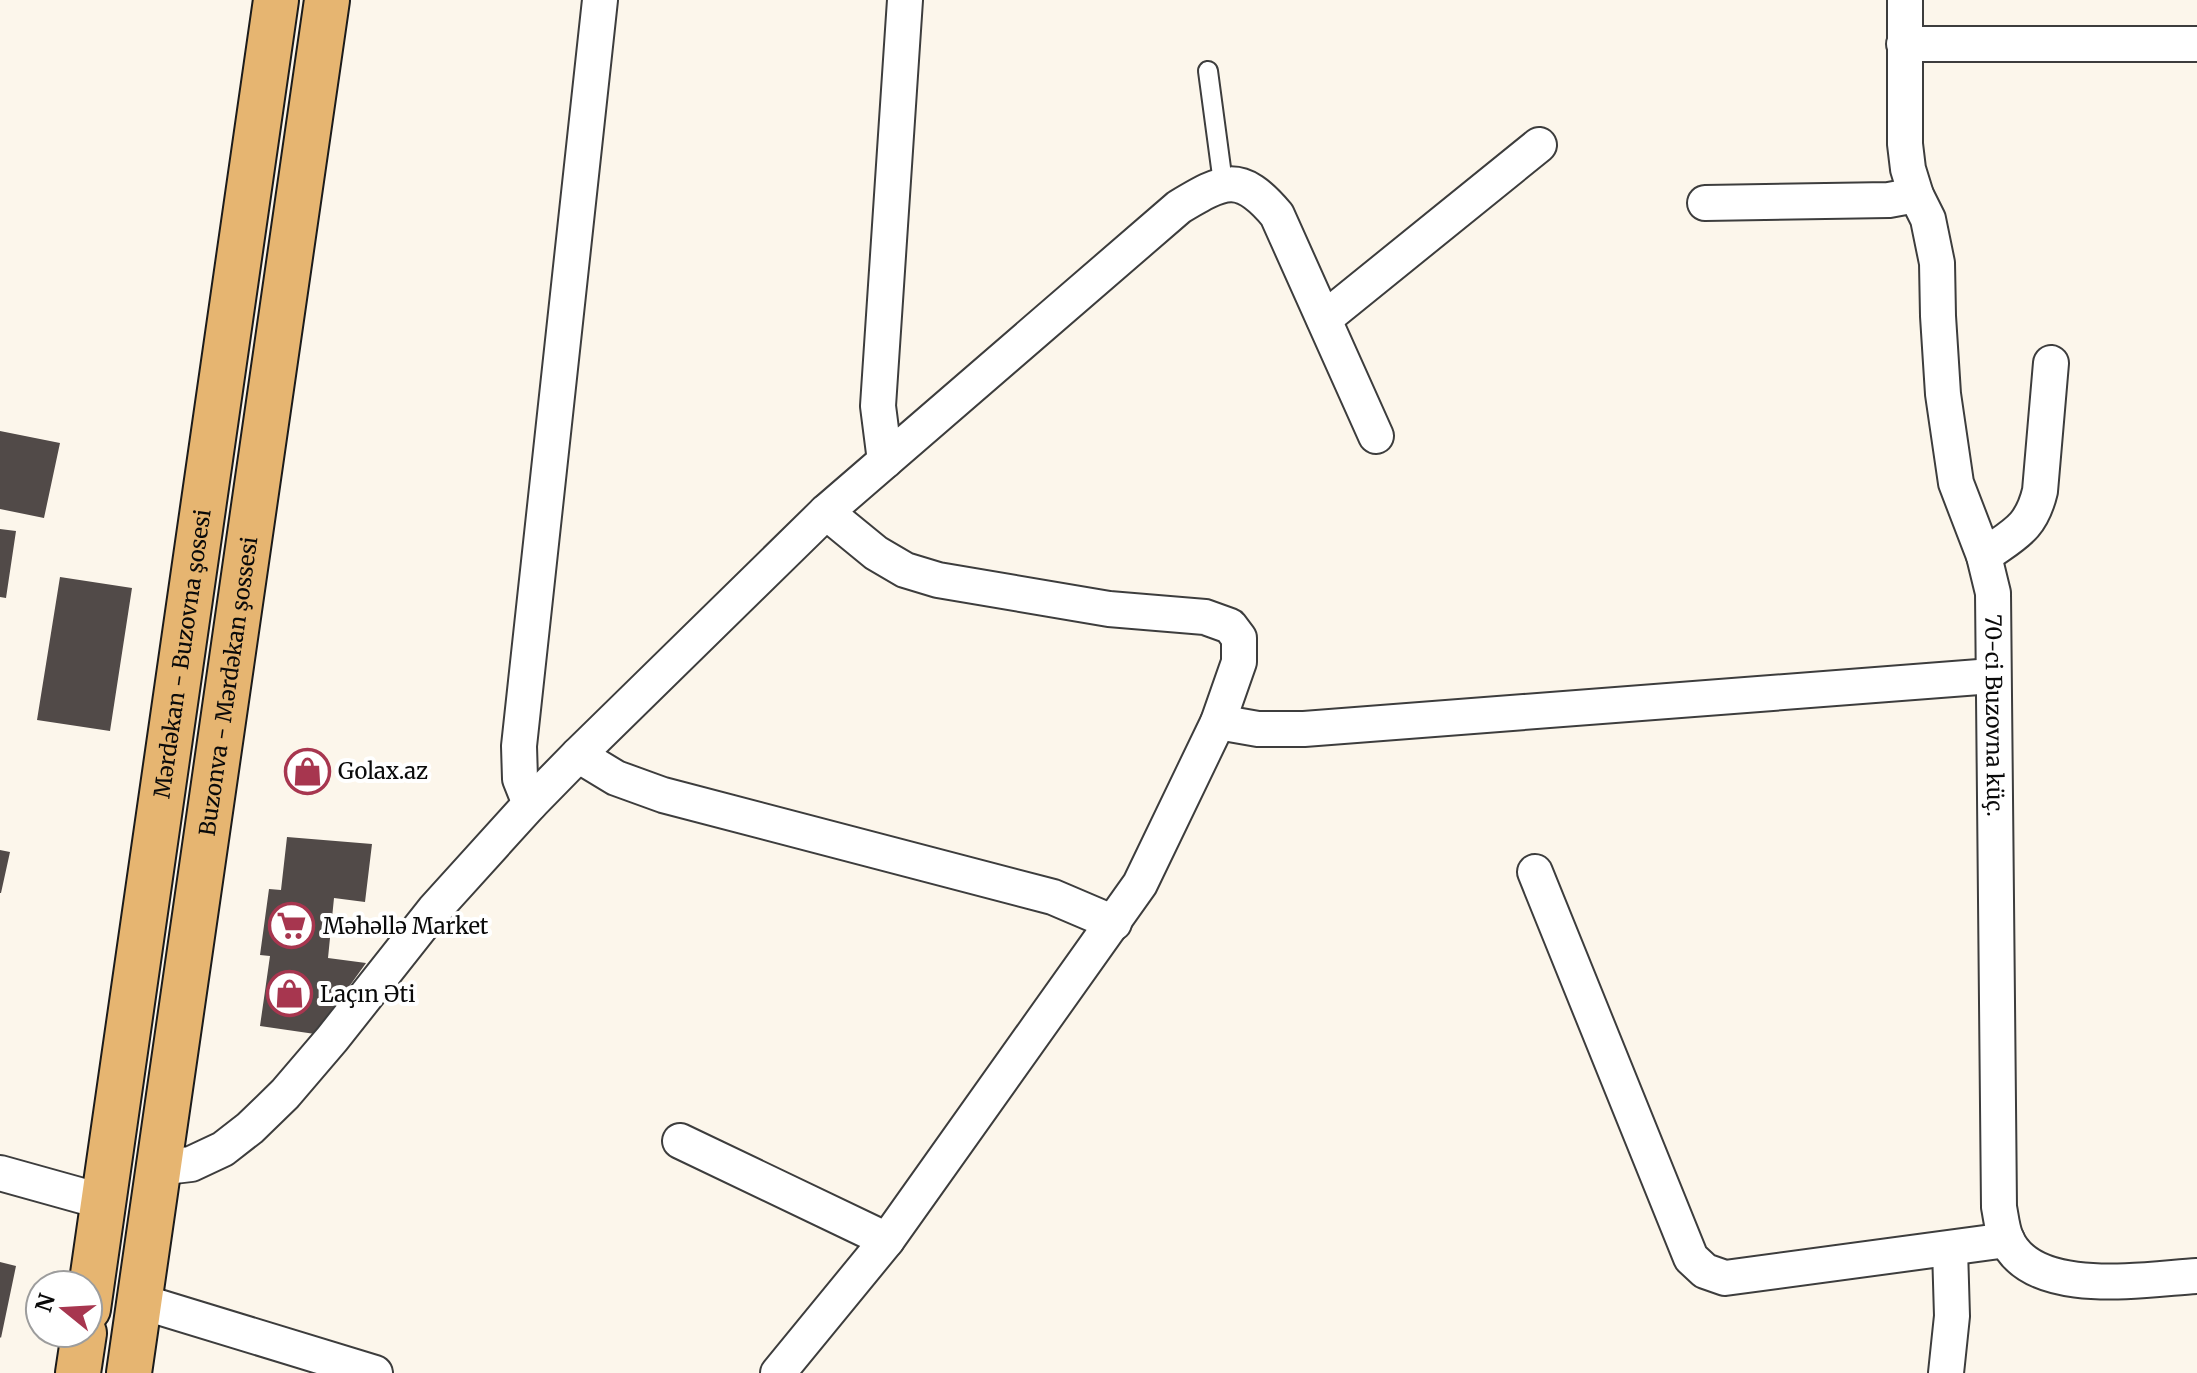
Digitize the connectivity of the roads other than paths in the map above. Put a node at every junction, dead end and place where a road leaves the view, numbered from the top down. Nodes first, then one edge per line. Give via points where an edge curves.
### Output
1 (276, 0) edge
2 (327, 0) edge
3 (600, 0) edge
4 (905, 0) edge
5 (1905, 0) edge
6 (1904, 44) junction
7 (2197, 44) edge
8 (1208, 71) dead end
9 (1539, 145) dead end
10 (1223, 183) junction
11 (1916, 195) junction
12 (1705, 203) dead end
13 (1324, 319) junction
14 (2051, 363) dead end
15 (1376, 436) dead end
16 (885, 461) junction
17 (826, 512) junction
18 (1984, 556) junction
19 (1992, 676) junction
20 (1218, 722) junction
21 (578, 755) junction
22 (530, 804) junction
23 (1535, 872) dead end
24 (1114, 923) junction
25 (680, 1141) dead end
26 (157, 1168) junction
27 (0, 1173) edge
28 (104, 1202) junction
29 (887, 1240) junction
30 (2007, 1240) junction
31 (1950, 1249) junction
32 (94, 1269) edge
33 (2197, 1276) edge
34 (139, 1301) junction
35 (82, 1349) edge
36 (78, 1373) edge
37 (129, 1373) edge
38 (375, 1373) edge
39 (778, 1373) edge
40 (1946, 1373) edge

1 - 28 main road, Mərdəkan - Buzovna şosesi
2 - 26 main road, Buzonva - Mərdəkan şossesi
3 - 22 street via 519,746 520,779
4 - 16 street via 878,406
5 - 6 street, 70-ci Buzovna küç.
6 - 7 street
6 - 11 street, 70-ci Buzovna küç. via 1905,144
8 - 10 lane
9 - 13 street
10 - 13 street via 1259,193 1277,215
10 - 16 street via 1179,207
11 - 12 street
11 - 18 street, 70-ci Buzovna küç. via 1928,219 1937,263 1943,394 1956,483
13 - 15 street
14 - 18 street via 2035,511 2027,525
16 - 17 street
17 - 20 street via 876,553 905,570 938,580 1109,609 1205,617 1230,626 1239,638 1239,662
17 - 21 street
18 - 19 street, 70-ci Buzovna küç. via 1993,593
19 - 20 street via 1304,729
19 - 30 street, 70-ci Buzovna küç. via 1999,1207
20 - 24 street via 1163,840
21 - 22 street
21 - 24 street via 616,778 663,795 1053,897
22 - 26 street via 259,1120 223,1149 191,1164
23 - 31 street via 1691,1258 1705,1271 1725,1278
24 - 29 street
25 - 29 street
26 - 34 main road, Buzonva - Mərdəkan şossesi
27 - 28 street
28 - 32 main road, Mərdəkan - Buzovna şosesi
29 - 39 street
30 - 31 street
30 - 33 street via 2027,1263 2078,1282
31 - 40 street via 1952,1316
34 - 37 main road, Buzonva - Mərdəkan şossesi
34 - 38 street
35 - 36 main road

